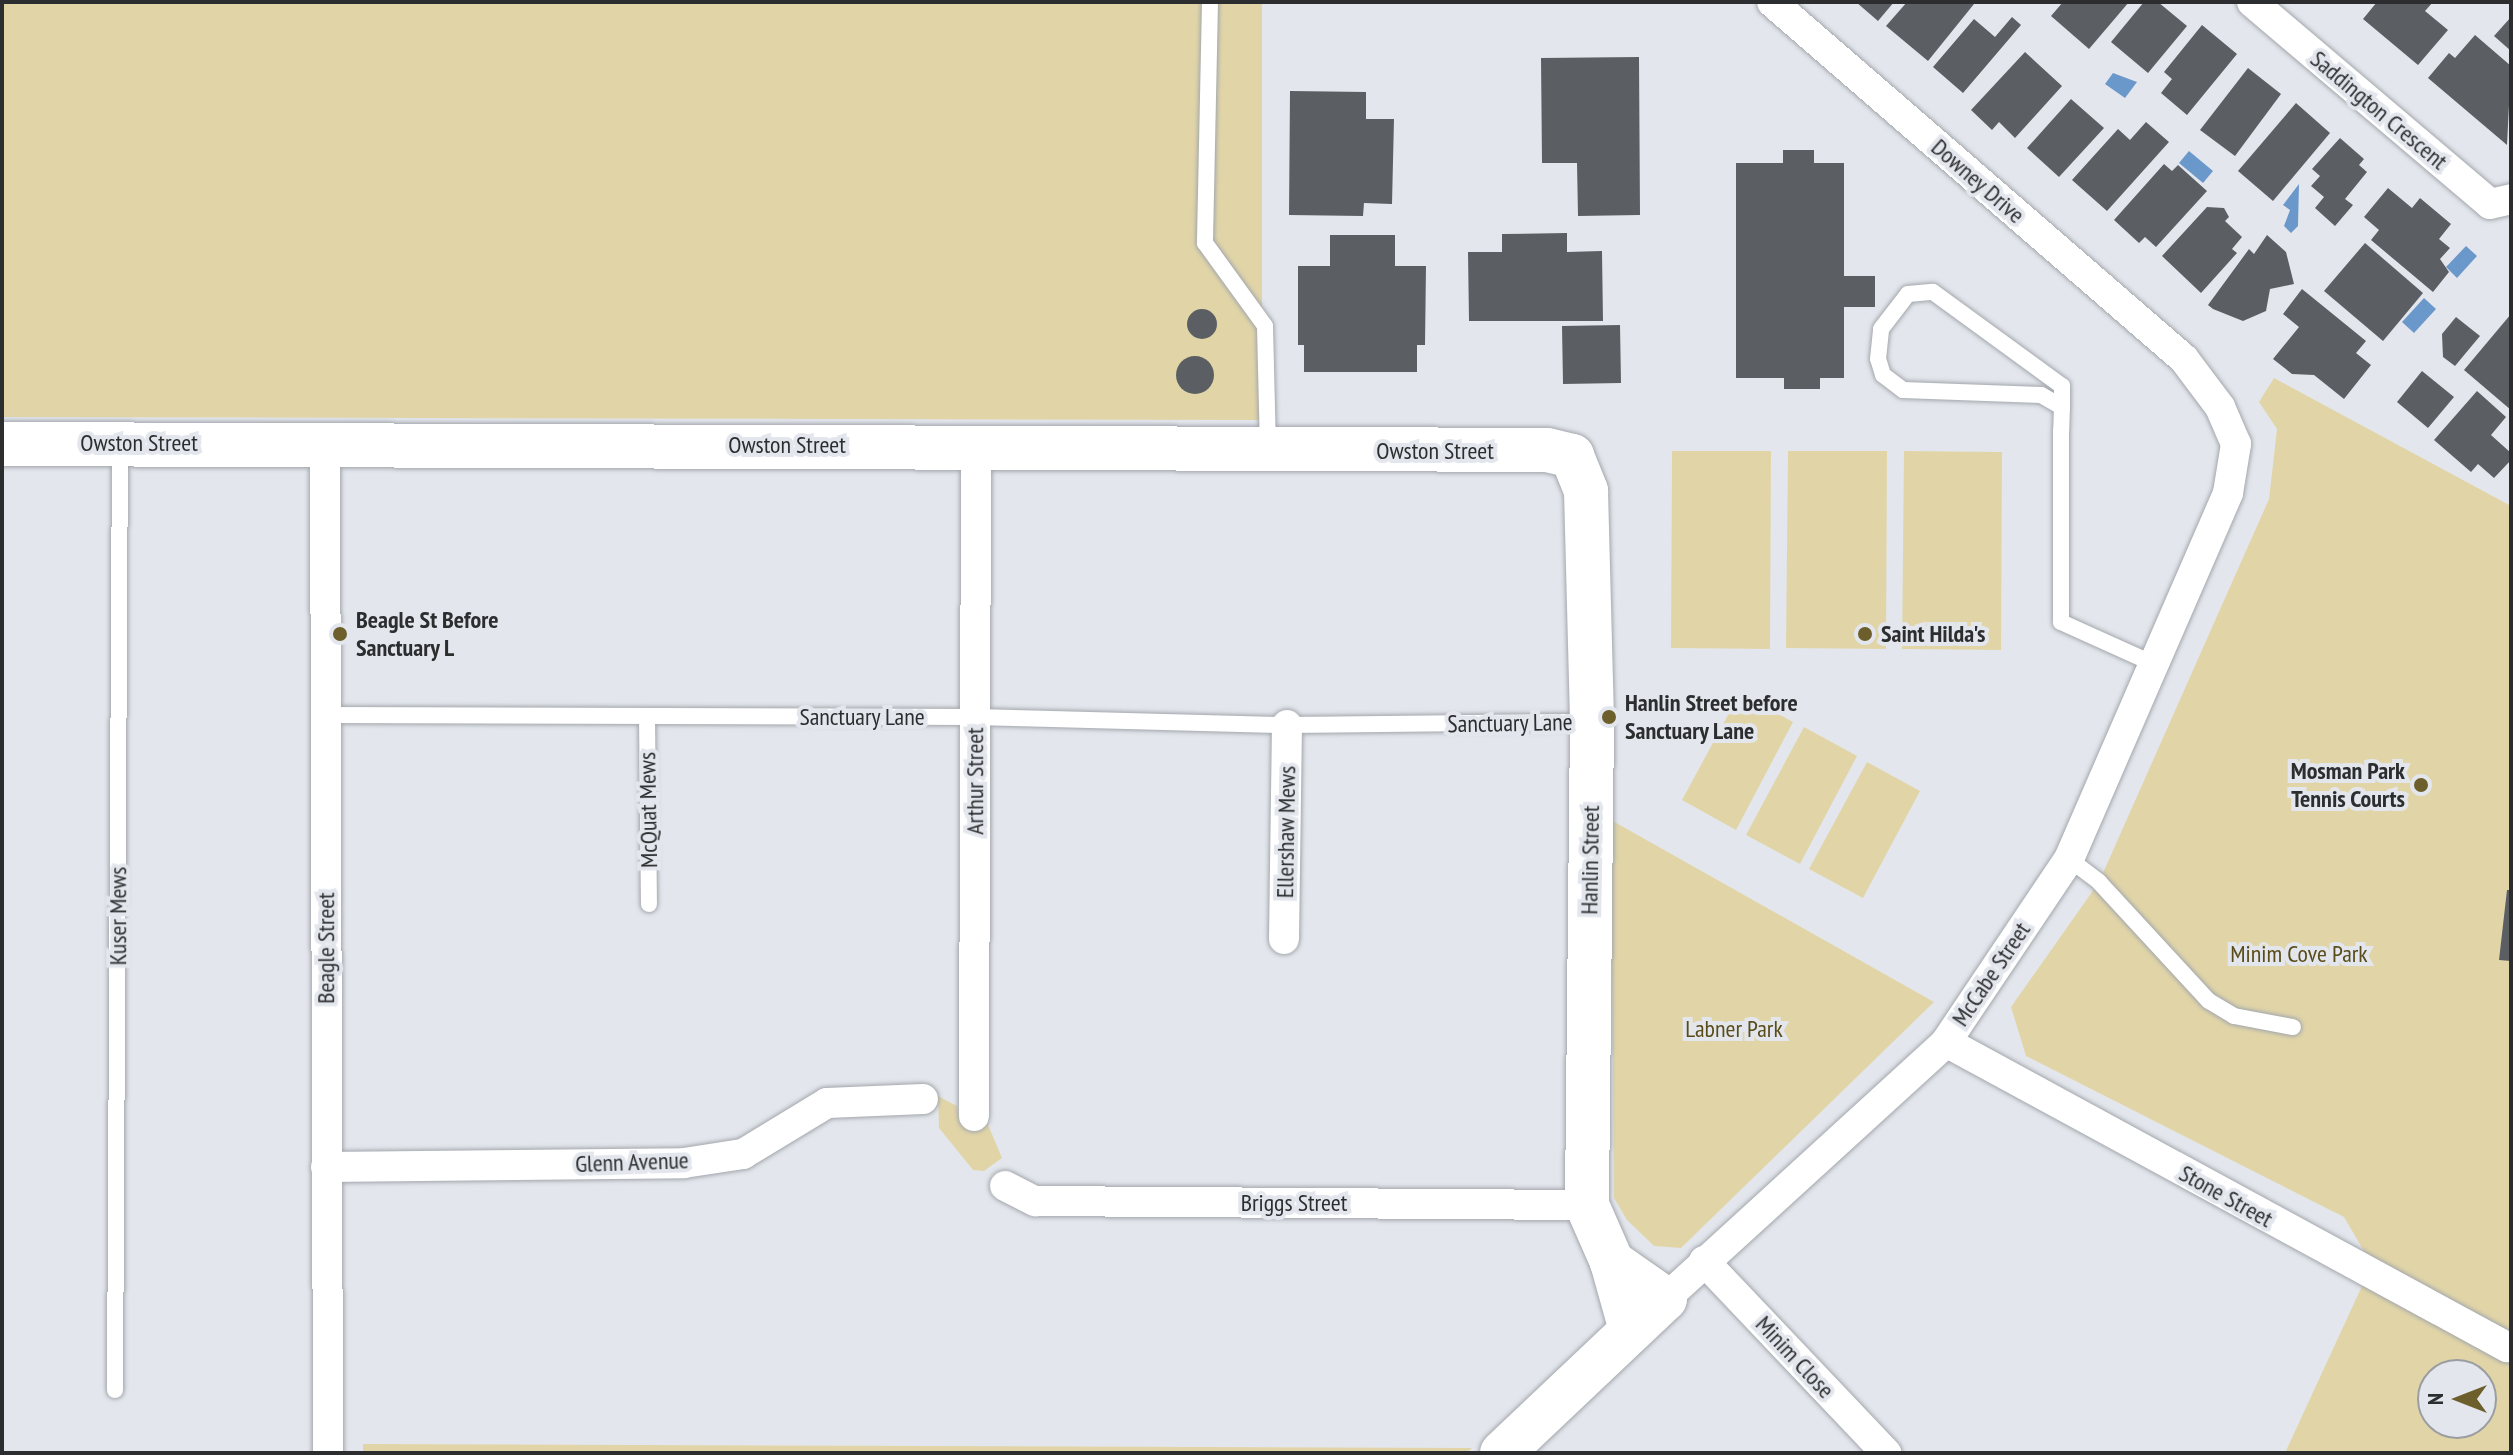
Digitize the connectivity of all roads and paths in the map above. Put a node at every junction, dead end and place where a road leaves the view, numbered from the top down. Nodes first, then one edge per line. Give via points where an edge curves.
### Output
1 (1210, 2) edge
2 (1772, 2) edge
3 (2252, 2) edge
4 (2511, 199) edge
5 (2184, 359) joint
6 (2062, 407) junction
7 (120, 442) junction
8 (2, 444) edge
9 (325, 444) junction
10 (976, 446) junction
11 (1268, 452) junction
12 (1572, 456) joint
13 (2154, 664) junction
14 (325, 715) junction
15 (647, 716) junction
16 (976, 717) junction
17 (1592, 722) junction
18 (1287, 725) junction
19 (2069, 859) junction
20 (649, 904) dead end
21 (1284, 939) dead end
22 (2293, 1027) dead end
23 (1946, 1042) junction
24 (923, 1099) dead end
25 (974, 1116) dead end
26 (326, 1167) junction
27 (1005, 1186) dead end
28 (1587, 1205) junction
29 (1704, 1261) junction
30 (1612, 1262) junction
31 (1665, 1299) junction
32 (1631, 1330) junction
33 (2507, 1347) dead end
34 (115, 1390) dead end
35 (328, 1453) edge
36 (1502, 1453) edge
37 (1886, 1453) edge

1 - 11 lane via 1205,243 1265,326
2 - 5 street, Downey Drive
3 - 4 street, Saddington Crescent via 2490,204
5 - 13 street, McCabe Street via 2220,407 2236,444 2228,493
6 - 6 lane via 2041,395 1903,390 1883,375 1878,359 1881,329 1908,294 1933,292 2062,386
6 - 13 lane via 2061,622
7 - 8 street, Owston Street
7 - 9 street, Owston Street
7 - 34 lane, Kuser Mews
9 - 10 street, Owston Street
9 - 14 street, Beagle Street
10 - 11 street, Owston Street
10 - 16 street, Arthur Street
11 - 12 street, Owston Street via 1547,450
12 - 17 street, Hanlin Street via 1586,491
13 - 19 street, McCabe Street
14 - 15 lane, Sanctuary Lane
14 - 26 street, Beagle Street
15 - 16 lane, Sanctuary Lane
15 - 20 lane, McQuat Mews
16 - 18 lane, Sanctuary Lane
16 - 25 street, Arthur Street
17 - 18 lane, Sanctuary Lane
17 - 28 street, Hanlin Street
18 - 21 street, Ellershaw Mews
19 - 22 lane via 2099,882 2209,1001 2234,1016
19 - 23 street, McCabe Street
23 - 29 street, McCabe Street
23 - 33 street, Stone Street
24 - 26 street, Glenn Avenue via 827,1103 743,1154 684,1163
26 - 35 street, Beagle Street
27 - 28 street, Briggs Street via 1035,1201
28 - 30 street, Hanlin Street
29 - 31 street, McCabe Street
29 - 37 street, Minim Close
30 - 31 street
30 - 32 street, Hanlin Street
31 - 32 street, McCabe Street
32 - 36 street, McCabe Street

